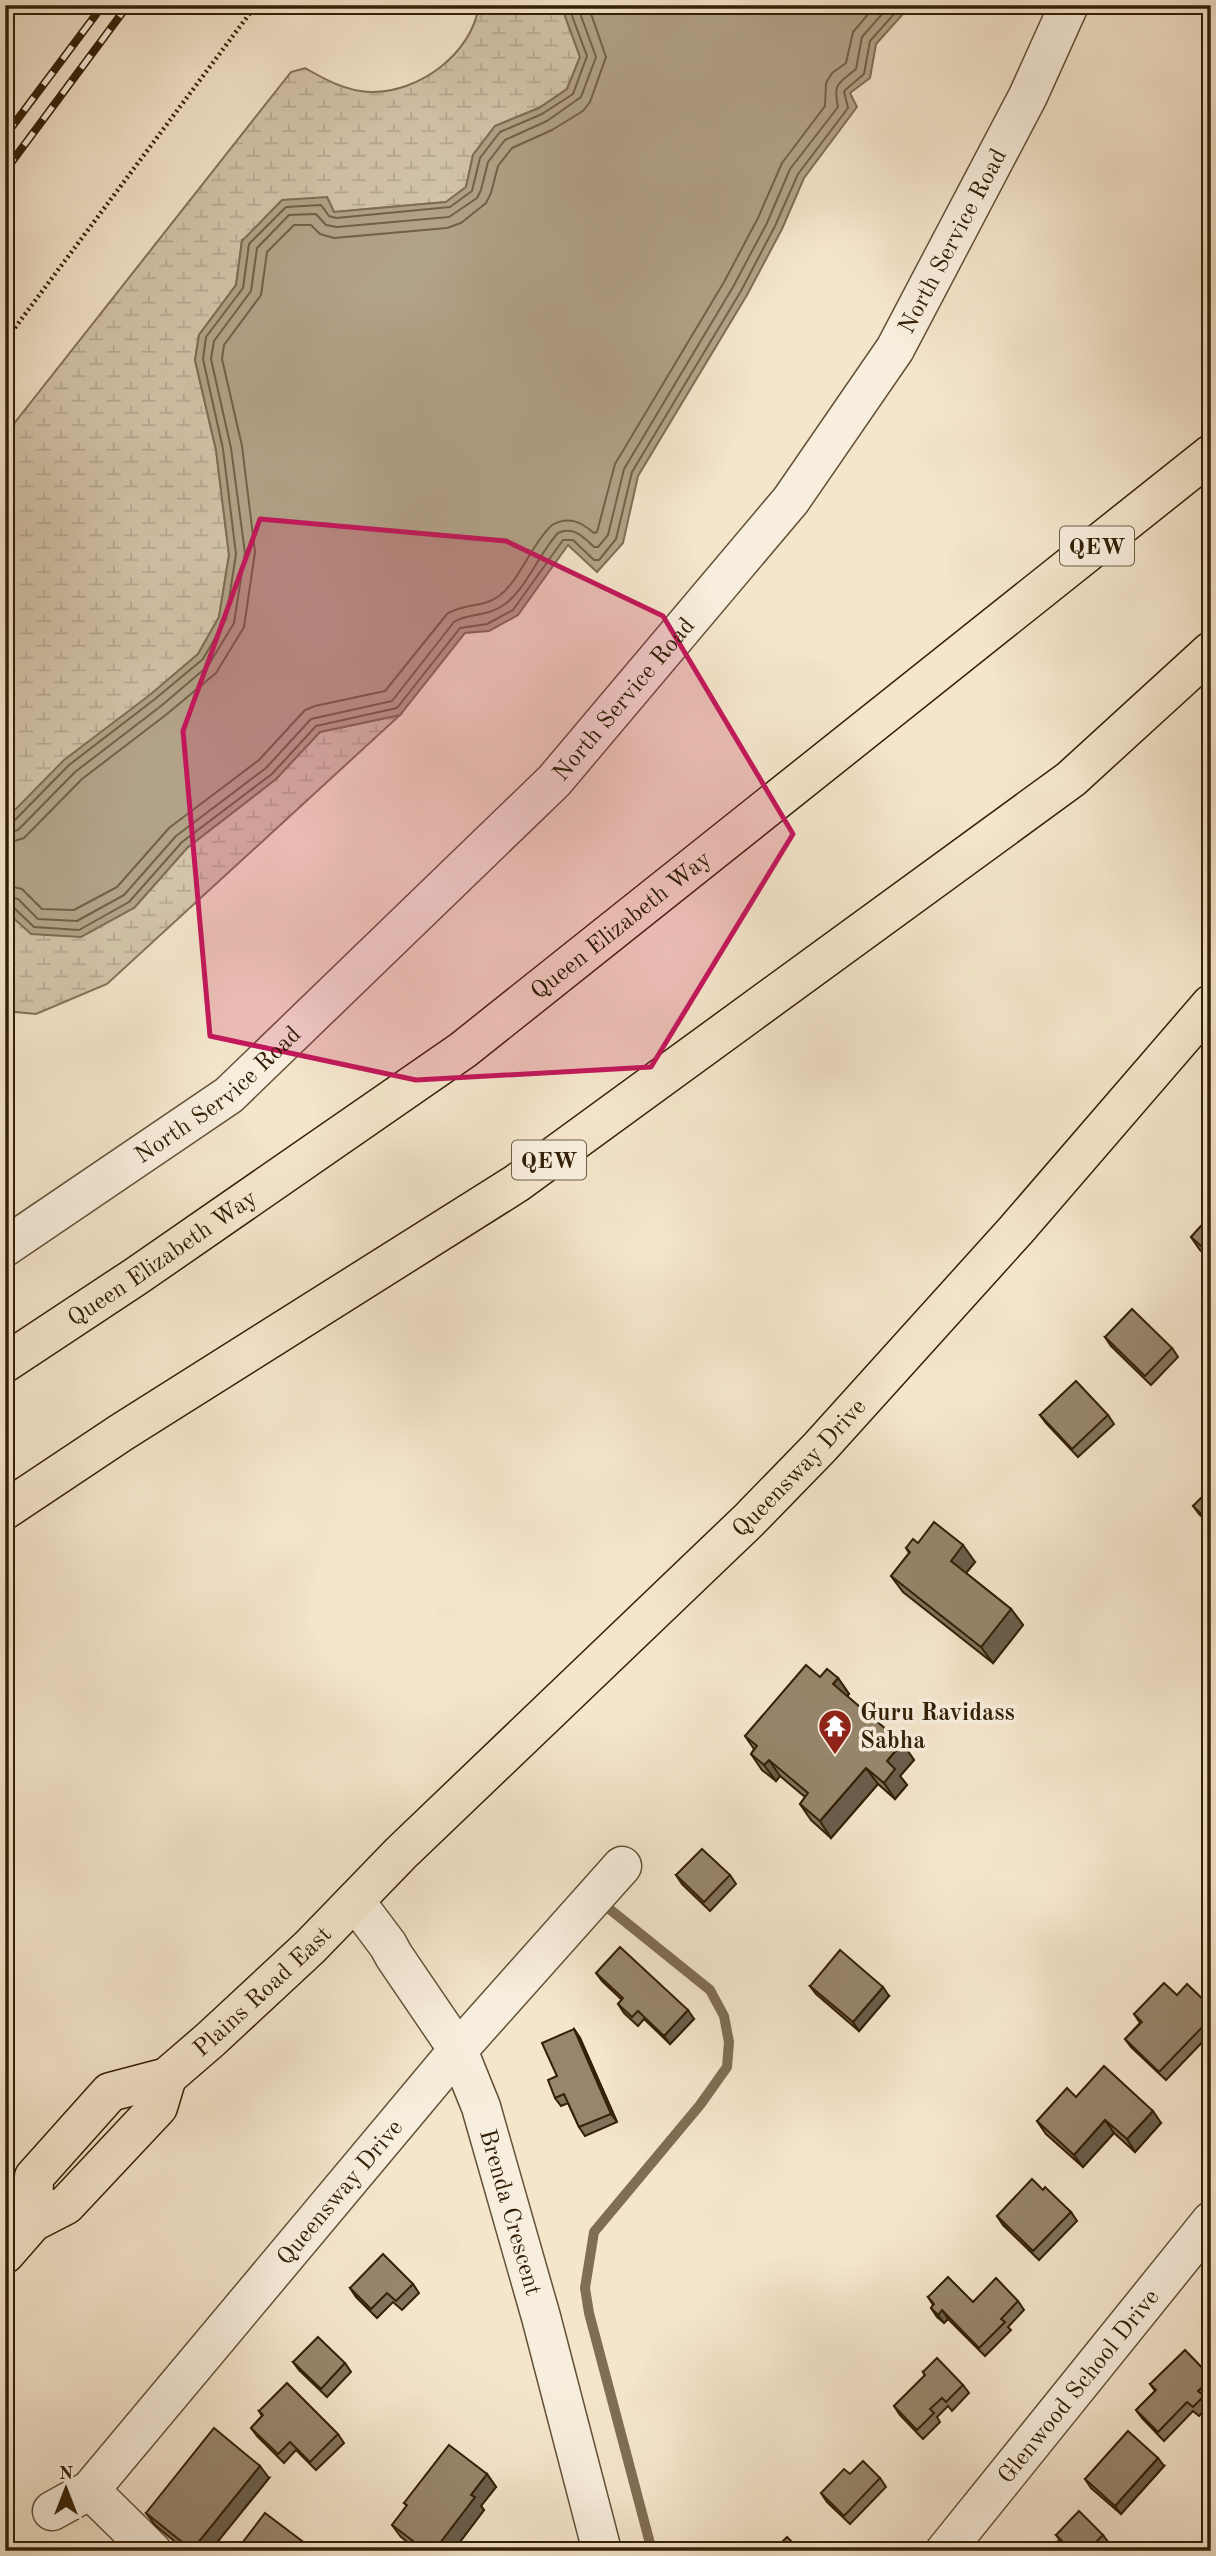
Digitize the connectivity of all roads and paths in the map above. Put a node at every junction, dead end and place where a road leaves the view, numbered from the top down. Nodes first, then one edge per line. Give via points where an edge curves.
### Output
1 (256, 5) edge
2 (1069, 5) edge
3 (5, 341) edge
4 (1211, 434) edge
5 (1211, 454) edge
6 (982, 637) junction
7 (1211, 651) edge
8 (1211, 1004) edge
9 (5, 1247) edge
10 (5, 1363) edge
11 (5, 1510) edge
12 (622, 1867) dead end
13 (355, 1901) junction
14 (458, 2050) junction
15 (1211, 2221) edge
16 (5, 2254) edge
17 (90, 2490) junction
18 (52, 2511) dead end
19 (152, 2551) edge
20 (602, 2551) edge
21 (945, 2551) edge

1 - 3 path
2 - 9 street, North Service Road via 1028,96 895,349 792,500 554,782 229,1095
4 - 6 main road
5 - 6 main road, Queen Elizabeth Way / QEW
6 - 10 main road, Queen Elizabeth Way / QEW via 463,1050
7 - 11 main road, QEW via 1071,779 517,1184
8 - 13 main road, Queensway Drive via 821,1447
12 - 14 street, Queensway Drive
13 - 14 street, Brenda Crescent
13 - 16 main road, Plains Road East via 167,2077 158,2107 66,2205 33,2222
14 - 17 street, Queensway Drive
14 - 20 street, Brenda Crescent via 497,2161
15 - 21 street, Glenwood School Drive
17 - 18 street, Queensway Drive
17 - 19 street

